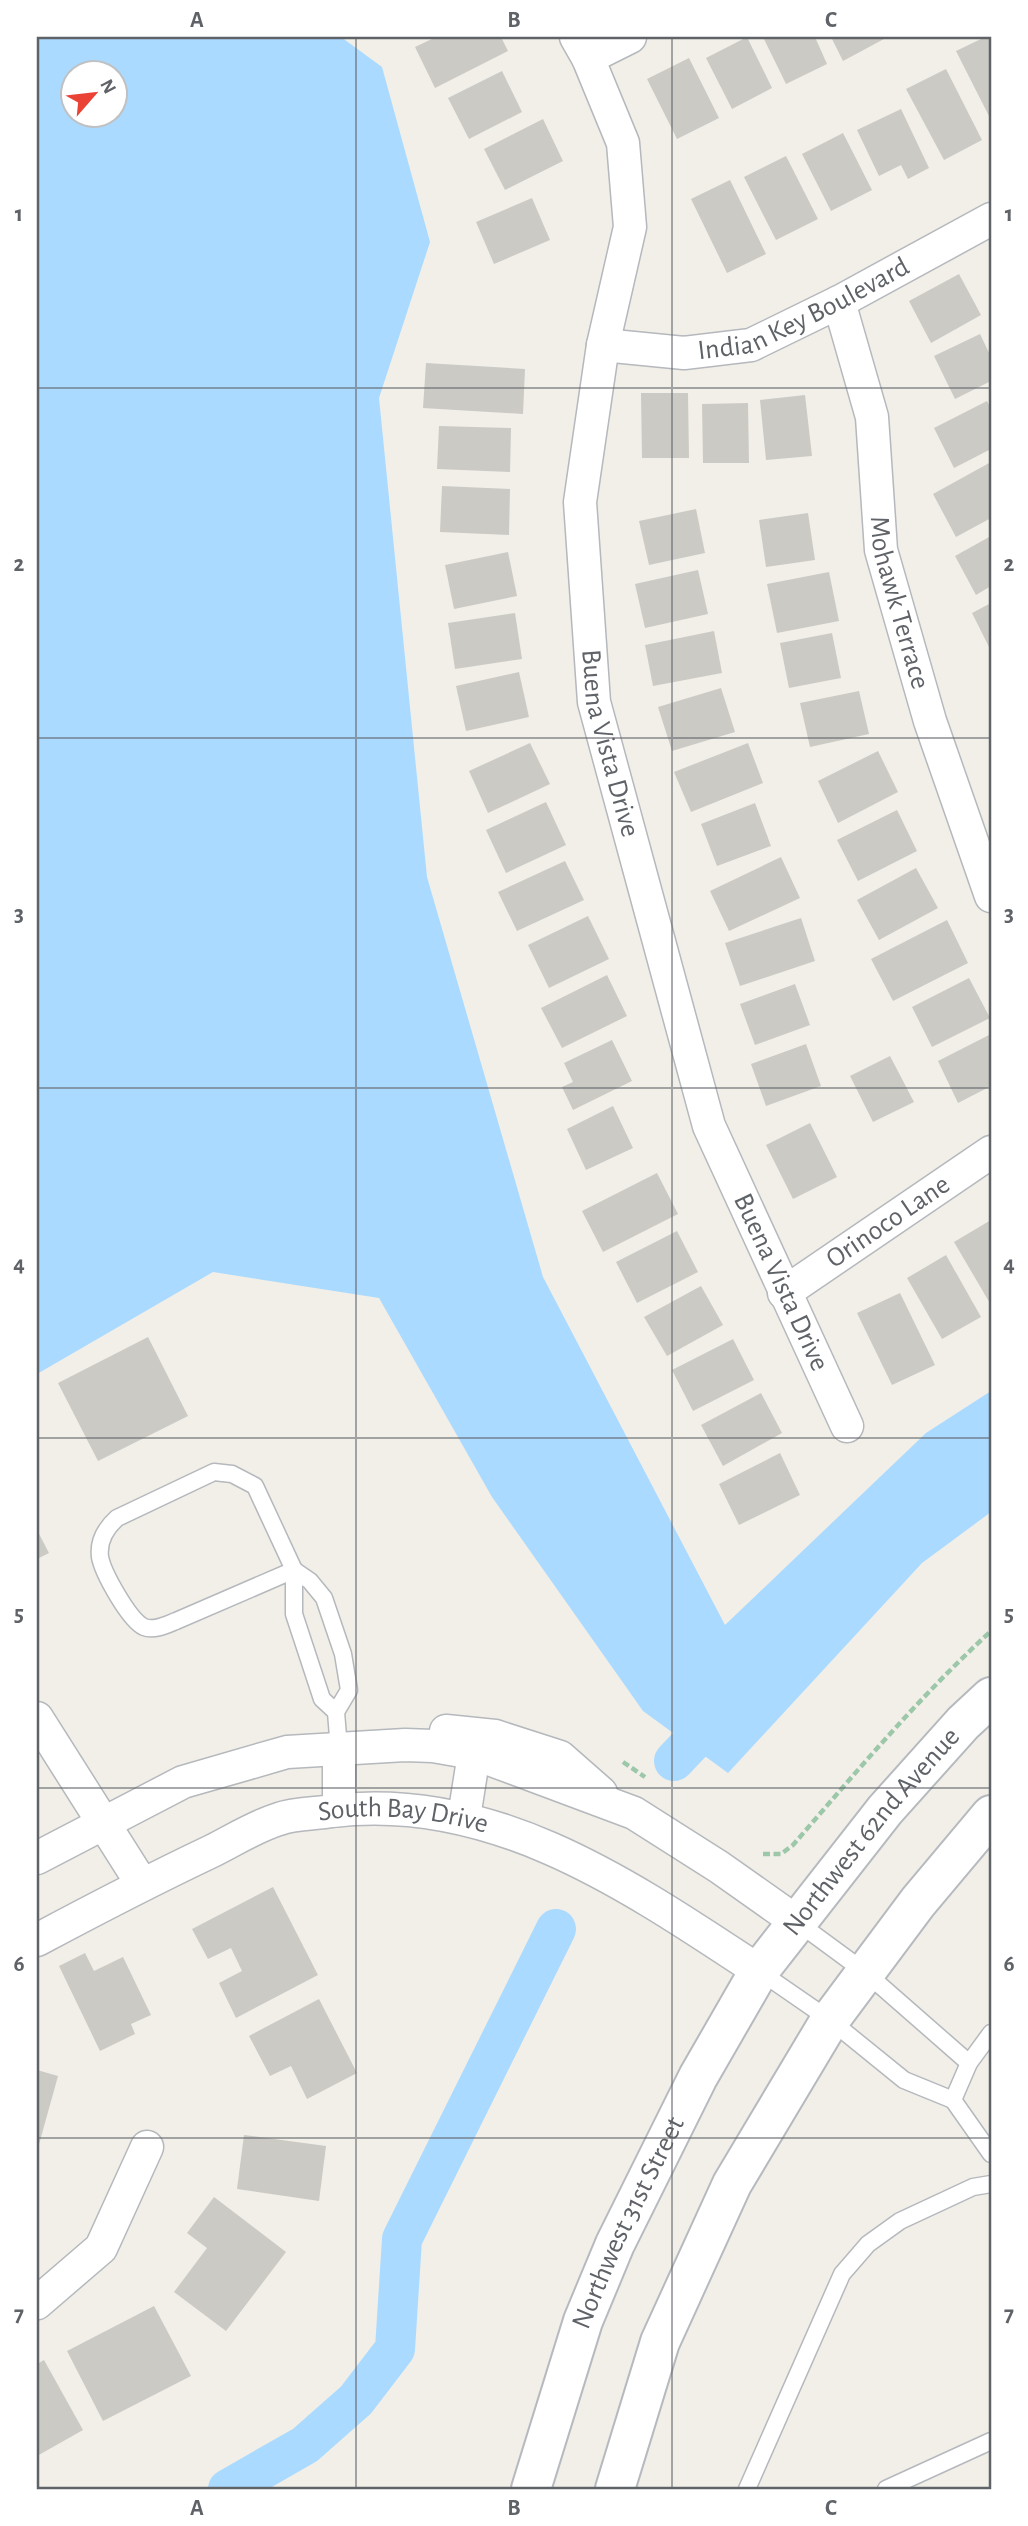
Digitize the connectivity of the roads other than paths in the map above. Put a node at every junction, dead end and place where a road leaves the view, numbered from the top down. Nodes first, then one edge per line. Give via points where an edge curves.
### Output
1 (630, 37) edge
2 (582, 48) edge
3 (991, 219) edge
4 (839, 302) junction
5 (603, 345) junction
6 (991, 895) edge
7 (991, 1152) edge
8 (784, 1293) junction
9 (847, 1426) dead end
10 (293, 1570) junction
11 (991, 1697) edge
12 (336, 1712) junction
13 (37, 1718) edge
14 (475, 1744) junction
15 (339, 1749) junction
16 (339, 1811) junction
17 (991, 1815) edge
18 (464, 1817) junction
19 (102, 1822) junction
20 (37, 1858) edge
21 (142, 1884) junction
22 (797, 1922) junction
23 (37, 1940) edge
24 (759, 1971) junction
25 (865, 1972) junction
26 (830, 2020) junction
27 (991, 2033) edge
28 (969, 2063) junction
29 (953, 2100) junction
30 (147, 2147) dead end
31 (991, 2154) edge
32 (991, 2184) edge
33 (37, 2303) edge
34 (991, 2441) edge
35 (531, 2489) edge
36 (615, 2489) edge
37 (747, 2489) edge
38 (886, 2489) edge

1 - 2 street
2 - 5 street, Buena Vista Drive via 624,143 630,226
3 - 4 street, Indian Key Boulevard
4 - 5 street, Indian Key Boulevard via 751,345 684,353
4 - 6 street, Mohawk Terrace via 872,416 881,550 930,721
5 - 8 street, Buena Vista Drive via 580,502 594,702 709,1126
7 - 8 street, Orinoco Lane
8 - 9 street, Buena Vista Drive
10 - 10 lane via 255,1486 232,1474 214,1472 117,1518 106,1529 100,1558 129,1615 145,1628 176,1621
10 - 12 lane via 294,1614 323,1699
10 - 12 lane via 324,1598 344,1654 349,1690
11 - 22 street, Northwest 62nd Avenue via 885,1811
12 - 15 lane
13 - 19 street
14 - 15 street
14 - 18 street
14 - 22 street via 634,1813
15 - 16 street
15 - 19 street via 287,1752 183,1782
16 - 18 street, South Bay Drive via 369,1806
16 - 21 street, South Bay Drive via 280,1818
17 - 25 street
18 - 24 street, South Bay Drive via 531,1839 596,1871
19 - 20 street
19 - 21 street
21 - 23 street, South Bay Drive
22 - 24 street, Northwest 62nd Avenue
22 - 25 lane
24 - 26 lane
24 - 35 street, Northwest 31st Street via 698,2077 615,2244 583,2321
25 - 26 street
25 - 28 lane
26 - 29 lane via 904,2080
26 - 36 street via 732,2184 660,2342
27 - 28 lane
28 - 29 lane
29 - 31 lane
30 - 33 street via 101,2248
32 - 37 lane via 973,2187 900,2221 868,2244 842,2274
34 - 38 lane

